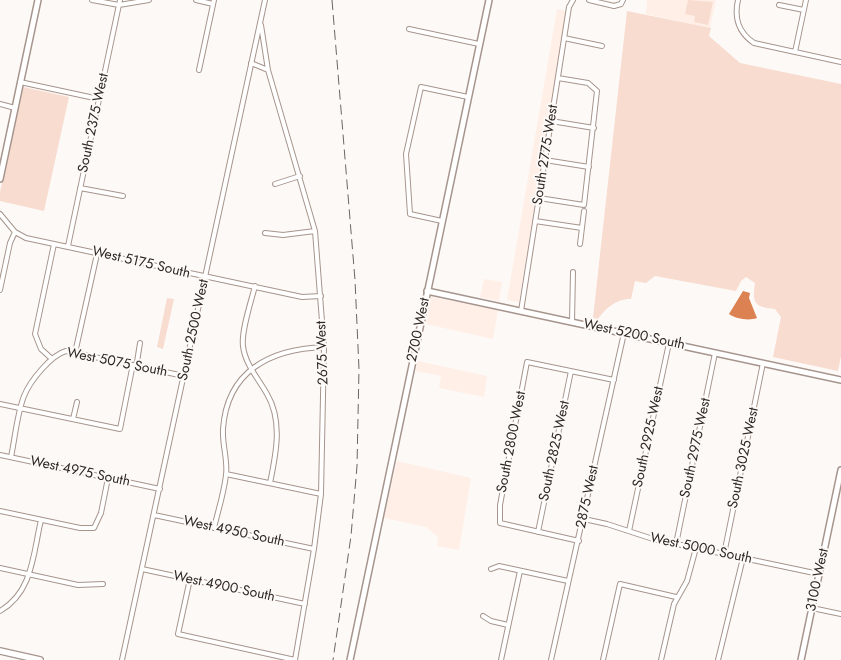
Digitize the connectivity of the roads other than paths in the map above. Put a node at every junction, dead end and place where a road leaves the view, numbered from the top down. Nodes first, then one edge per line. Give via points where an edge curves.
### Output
1 (38, 0) edge
2 (92, 0) edge
3 (149, 0) edge
4 (196, 0) edge
5 (265, 0) edge
6 (489, 0) edge
7 (573, 0) edge
8 (589, 0) edge
9 (624, 0) edge
10 (738, 0) edge
11 (806, 0) edge
12 (120, 2) edge
13 (213, 2) edge
14 (778, 5) dead end
15 (804, 10) junction
16 (261, 22) junction
17 (409, 29) dead end
18 (564, 38) junction
19 (480, 44) junction
20 (602, 46) dead end
21 (795, 52) junction
22 (841, 62) edge
23 (251, 64) junction
24 (199, 70) dead end
25 (268, 70) junction
26 (558, 78) junction
27 (20, 82) junction
28 (468, 97) junction
29 (99, 99) junction
30 (0, 104) edge
31 (15, 108) junction
32 (551, 121) junction
33 (594, 128) junction
34 (545, 160) junction
35 (589, 167) junction
36 (300, 176) junction
37 (0, 179) edge
38 (275, 184) dead end
39 (80, 188) junction
40 (123, 196) dead end
41 (539, 198) junction
42 (584, 211) dead end
43 (0, 214) edge
44 (442, 221) junction
45 (535, 221) junction
46 (582, 228) junction
47 (315, 231) junction
48 (15, 232) junction
49 (265, 233) dead end
50 (54, 244) junction
51 (580, 244) dead end
52 (68, 246) junction
53 (97, 254) junction
54 (573, 272) dead end
55 (205, 277) junction
56 (255, 286) junction
57 (0, 290) edge
58 (427, 291) junction
59 (321, 296) junction
60 (520, 311) junction
61 (572, 322) junction
62 (624, 333) junction
63 (140, 343) dead end
64 (669, 343) junction
65 (324, 347) junction
66 (75, 353) junction
67 (715, 353) junction
68 (51, 358) junction
69 (763, 363) junction
70 (135, 366) junction
71 (252, 370) junction
72 (571, 371) junction
73 (184, 376) junction
74 (614, 380) junction
75 (841, 380) edge
76 (77, 402) dead end
77 (0, 404) edge
78 (21, 408) junction
79 (73, 419) junction
80 (0, 455) edge
81 (11, 458) junction
82 (841, 470) edge
83 (226, 474) junction
84 (108, 478) junction
85 (270, 484) junction
86 (160, 489) junction
87 (321, 494) junction
88 (0, 511) edge
89 (154, 515) junction
90 (584, 519) junction
91 (41, 520) junction
92 (214, 528) junction
93 (629, 531) junction
94 (538, 532) junction
95 (579, 541) junction
96 (676, 544) junction
97 (696, 548) junction
98 (314, 550) junction
99 (724, 554) junction
100 (743, 558) junction
101 (0, 568) edge
102 (142, 569) junction
103 (491, 569) dead end
104 (520, 571) junction
105 (29, 574) junction
106 (819, 574) junction
107 (190, 579) junction
108 (618, 580) dead end
109 (568, 581) junction
110 (103, 584) dead end
111 (620, 584) junction
112 (676, 597) junction
113 (305, 604) junction
114 (812, 608) junction
115 (0, 611) edge
116 (841, 614) edge
117 (483, 616) dead end
118 (508, 625) junction
119 (0, 651) edge
120 (23, 658) edge
121 (40, 660) edge
122 (122, 660) edge
123 (295, 660) edge
124 (350, 660) edge
125 (501, 660) edge
126 (551, 660) edge
127 (603, 660) edge
128 (661, 660) edge
129 (718, 660) edge
130 (801, 660) edge

1 - 27 street
2 - 12 street
3 - 12 street
4 - 13 street
5 - 16 street, South 2500 West
6 - 19 street, 2700 West
7 - 18 street, South 2775 West
8 - 9 street via 614,6
10 - 21 street via 736,17 740,30 754,42
11 - 15 street
12 - 29 street, South 2375 West
13 - 24 street
14 - 15 street
15 - 21 street
16 - 23 street, South 2500 West
16 - 25 street, 2675 West
17 - 19 street
18 - 20 street
18 - 26 street, South 2775 West
19 - 28 street, 2700 West
21 - 22 street
23 - 25 street
23 - 55 street, South 2500 West
25 - 36 street, 2675 West
26 - 32 street, South 2775 West
26 - 33 street via 588,83 597,91
27 - 29 street
27 - 31 street
28 - 44 street, 2700 West
28 - 44 street via 421,87 406,154 410,214
29 - 39 street, South 2375 West
30 - 31 street
31 - 37 street
32 - 33 street
32 - 34 street, South 2775 West
33 - 35 street
34 - 35 street
34 - 41 street, South 2775 West
35 - 41 street via 584,205
36 - 38 street
36 - 47 street, 2675 West
39 - 40 street
39 - 52 street, South 2375 West
41 - 45 street, South 2775 West
42 - 46 street
43 - 48 street, West 5175 South
44 - 58 street, 2700 West
45 - 46 street
45 - 60 street, South 2775 West
46 - 51 street
47 - 49 street via 283,235
47 - 59 street, 2675 West
48 - 50 street, West 5175 South
48 - 57 street
50 - 52 street, West 5175 South
50 - 68 street via 35,334 41,349
52 - 53 street, West 5175 South
53 - 55 street, West 5175 South
53 - 66 street
54 - 61 street
55 - 56 street, West 5175 South
55 - 73 street, South 2500 West
56 - 59 street, West 5175 South via 302,296
56 - 71 street via 242,344
58 - 60 street, West 5200 South
58 - 124 street, 2700 West
59 - 65 street, 2675 West
60 - 61 street, West 5200 South
61 - 62 street, West 5200 South
62 - 64 street, West 5200 South
62 - 74 street, 2875 West
63 - 70 street
64 - 67 street, West 5200 South
64 - 93 street, South 2925 West
65 - 71 street via 284,352
65 - 87 street, 2675 West
66 - 68 street, West 5075 South via 66,350
66 - 70 street, West 5075 South
67 - 69 street, West 5200 South
67 - 96 street, South 2975 West
68 - 78 street via 24,395
69 - 75 street, West 5200 South
69 - 99 street, South 3025 West
70 - 73 street, West 5075 South
70 - 79 street via 120,429
71 - 83 street via 237,384 229,398 223,431
71 - 85 street via 268,396 276,420 277,448
72 - 74 street
72 - 94 street, South 2825 West
72 - 94 street, South 2800 West via 527,362 500,505 500,523
73 - 86 street, South 2500 West
74 - 90 street, 2875 West
76 - 79 street
77 - 78 street
78 - 79 street
78 - 81 street
80 - 81 street, West 4975 South
81 - 84 street, West 4975 South
82 - 106 street, 3100 West
83 - 85 street
83 - 92 street
84 - 86 street, West 4975 South
84 - 91 street via 101,513 94,528
85 - 87 street
86 - 89 street, South 2500 West
87 - 98 street, 2675 West
88 - 91 street
89 - 92 street, West 4950 South
89 - 102 street, South 2500 West
90 - 93 street, West 5000 South
90 - 95 street, 2875 West
91 - 105 street
92 - 98 street, West 4950 South
93 - 96 street, West 5000 South
94 - 95 street
95 - 109 street, 2875 West
96 - 97 street, West 5000 South
97 - 99 street, West 5000 South
97 - 112 street via 687,581
98 - 113 street, 2675 West
99 - 100 street, West 5000 South
100 - 106 street, West 5000 South
100 - 129 street
101 - 105 street
102 - 107 street, West 4900 South
102 - 122 street, South 2500 West
103 - 104 street via 499,566
104 - 109 street
104 - 118 street
105 - 110 street via 78,584
105 - 115 street via 16,600
106 - 114 street, 3100 West
107 - 113 street, West 4900 South
107 - 123 street via 178,634
108 - 111 street
109 - 126 street, 2875 West
111 - 112 street
111 - 127 street
112 - 128 street
113 - 123 street, 2675 West
114 - 116 street
114 - 130 street, 3100 West
117 - 118 street
118 - 125 street
119 - 120 main road
120 - 121 main road

